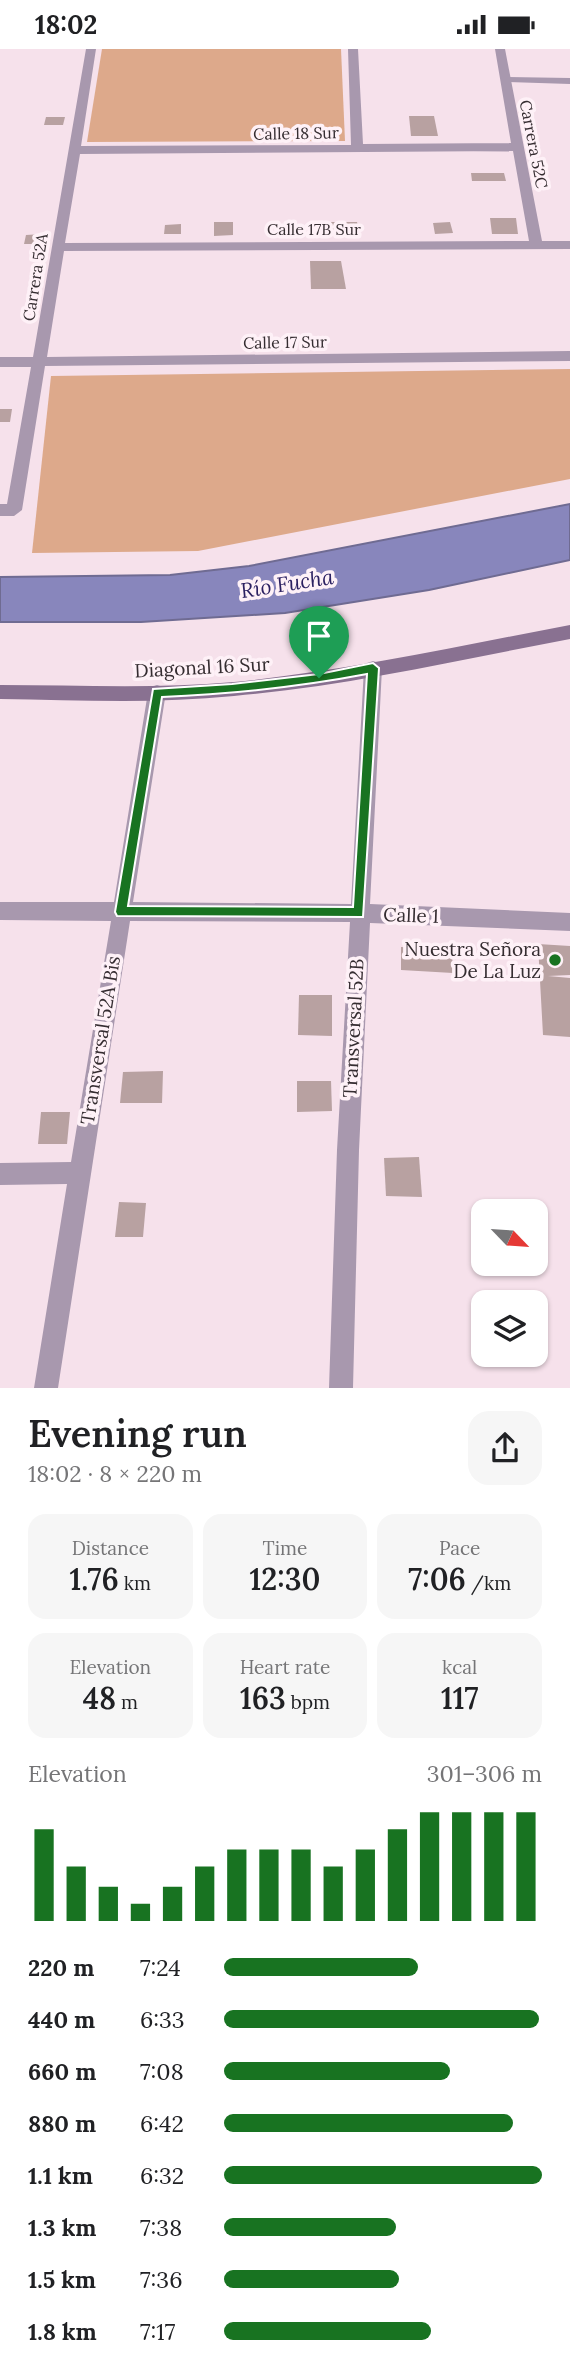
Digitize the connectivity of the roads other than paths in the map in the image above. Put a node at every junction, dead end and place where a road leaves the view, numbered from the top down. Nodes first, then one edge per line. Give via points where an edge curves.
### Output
1 (91, 49) edge
2 (353, 49) edge
3 (500, 49) edge
4 (506, 79) junction
5 (570, 81) edge
6 (519, 147) junction
7 (357, 148) junction
8 (74, 151) junction
9 (537, 245) junction
10 (570, 246) edge
11 (58, 247) junction
12 (570, 356) edge
13 (0, 362) edge
14 (39, 362) junction
15 (7, 510) edge
16 (570, 632) edge
17 (373, 668) junction
18 (0, 692) edge
19 (157, 692) junction
20 (0, 911) edge
21 (121, 912) junction
22 (359, 913) junction
23 (570, 922) edge
24 (79, 1173) junction
25 (0, 1174) edge
26 (46, 1388) edge
27 (341, 1388) edge

1 - 8 street, Carrera 52A
2 - 7 street
3 - 4 street, Carrera 52C
4 - 5 lane
4 - 6 street, Carrera 52C
6 - 7 street, Calle 18 Sur
6 - 9 street, Carrera 52C
7 - 8 street, Calle 18 Sur
8 - 11 street, Carrera 52A
9 - 10 street, Calle 17B Sur
9 - 11 street, Calle 17B Sur
11 - 14 street, Carrera 52A
12 - 14 street, Calle 17 Sur
13 - 14 street, Calle 17 Sur
14 - 15 street, Carrera 52A
16 - 17 street, Diagonal 16 Sur
17 - 19 street, Diagonal 16 Sur via 256,687
17 - 22 street, Transversal 52B
18 - 19 street, Diagonal 16 Sur
19 - 21 street, Transversal 52A Bis
20 - 21 street, Calle 1
21 - 22 street, Calle 1
21 - 24 street, Transversal 52A Bis
22 - 23 street, Calle 1
22 - 27 street, Transversal 52B
24 - 25 street
24 - 26 street, Transversal 52A Bis

